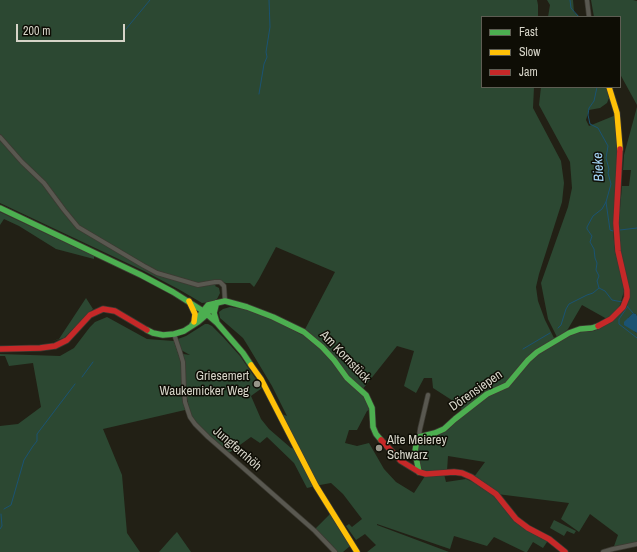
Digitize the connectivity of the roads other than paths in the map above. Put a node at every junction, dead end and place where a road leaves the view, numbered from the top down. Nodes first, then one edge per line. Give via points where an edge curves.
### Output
1 (587, 0) edge
2 (589, 16) edge
3 (608, 88) edge
4 (0, 136) edge
5 (0, 208) edge
6 (189, 301) junction
7 (225, 301) junction
8 (216, 303) junction
9 (205, 312) junction
10 (217, 323) junction
11 (192, 326) junction
12 (174, 334) junction
13 (0, 349) edge
14 (428, 395) dead end
15 (419, 437) junction
16 (419, 472) junction
17 (637, 544) edge
18 (335, 552) edge
19 (357, 552) edge
20 (565, 552) edge
21 (603, 552) edge

1 - 2 street
3 - 15 street, Dörensiepen via 617,112 620,132 616,223 618,251 627,296 623,307 604,323 569,333 537,352 508,384 487,394 444,429
4 - 7 street via 44,183 78,227 157,273 198,285 220,282 224,286
5 - 6 street via 141,275
6 - 9 street
6 - 11 street via 195,314
7 - 8 street, Am Kornstück
7 - 16 street, Am Kornstück via 289,324 304,332 322,347 369,400 376,434 401,461
8 - 9 street, Am Kornstück via 208,305
8 - 10 street via 214,313
9 - 10 street
9 - 11 street
10 - 19 street via 261,379 316,486
11 - 12 street
12 - 13 street via 153,333 115,311 103,309 90,315 67,340 55,346
12 - 18 street, Jungfernhöh via 183,362 186,402 195,424 315,531
14 - 15 street
15 - 16 street via 415,452
16 - 20 street via 454,472 471,477 496,494 516,519
17 - 21 street

